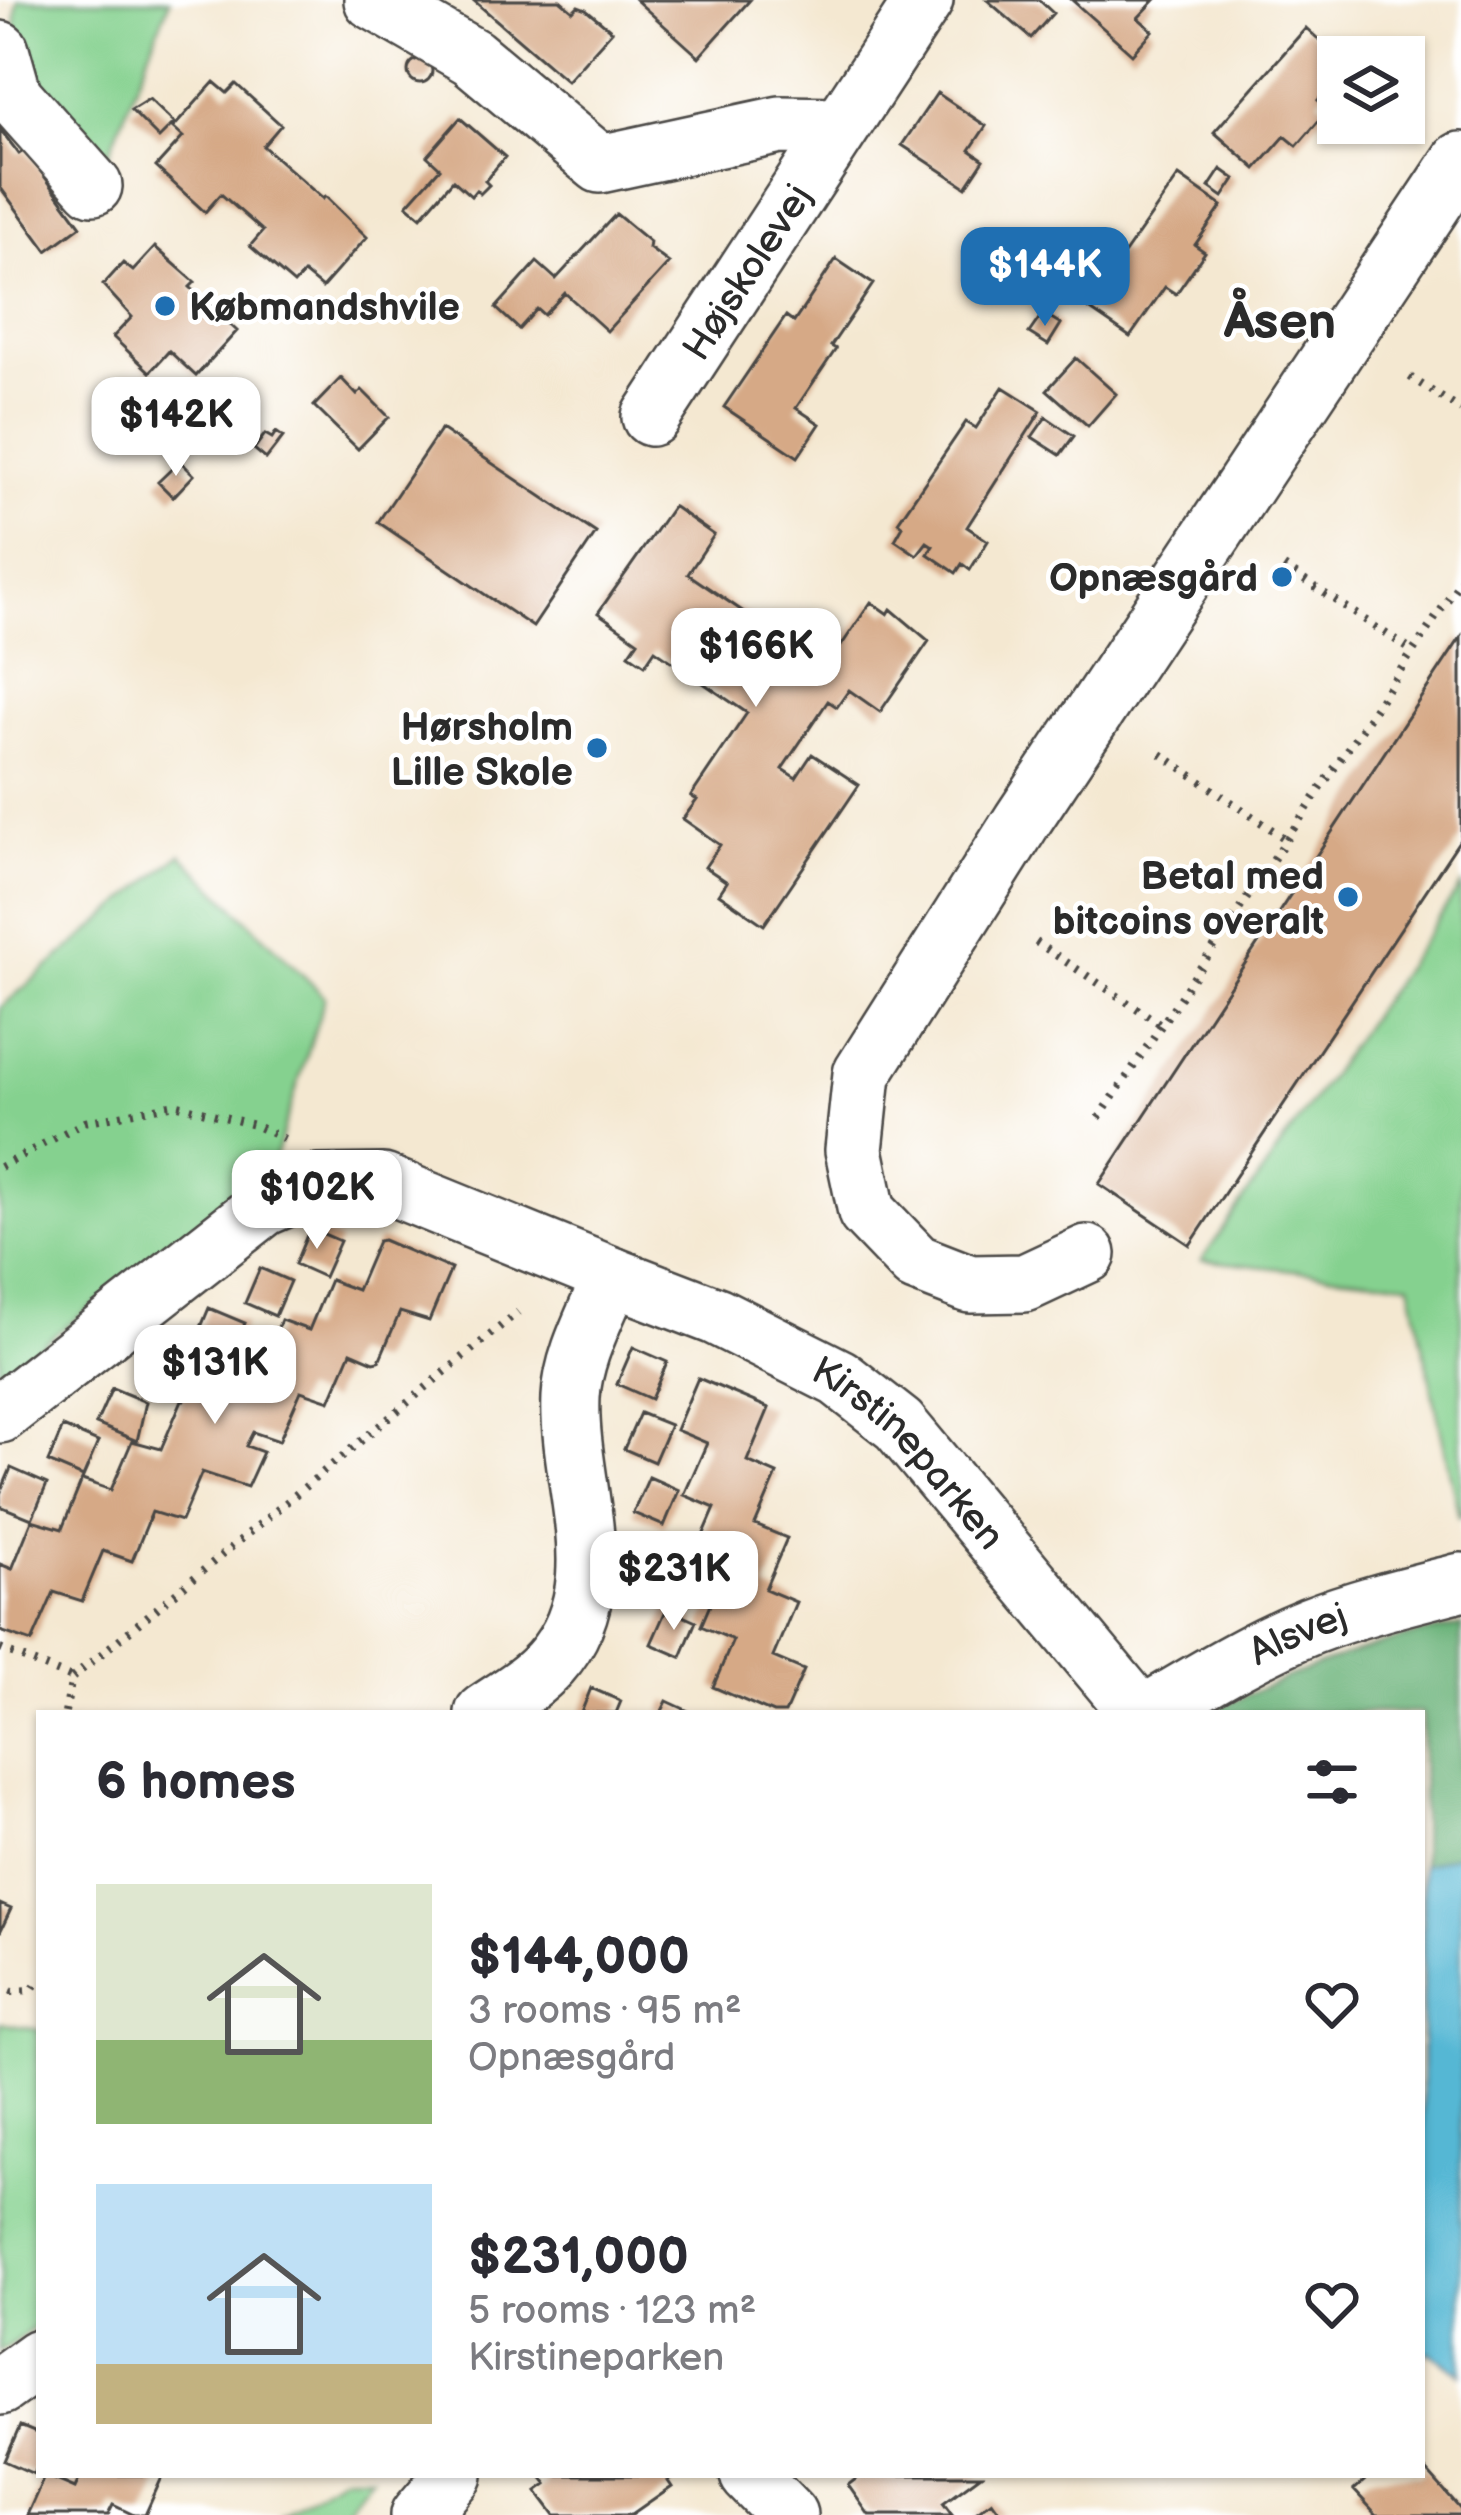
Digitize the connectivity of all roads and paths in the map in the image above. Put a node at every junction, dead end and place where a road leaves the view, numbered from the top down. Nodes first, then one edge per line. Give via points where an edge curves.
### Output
1 (373, 0) edge
2 (924, 0) edge
3 (0, 50) edge
4 (839, 125) junction
5 (1461, 160) edge
6 (92, 186) dead end
7 (1410, 377) dead end
8 (1461, 410) edge
9 (651, 417) dead end
10 (1284, 567) dead end
11 (1461, 580) edge
12 (1414, 652) junction
13 (1161, 754) dead end
14 (1287, 840) junction
15 (1036, 942) dead end
16 (1162, 1025) junction
17 (1099, 1118) dead end
18 (297, 1144) dead end
19 (0, 1167) edge
20 (1087, 1254) dead end
21 (612, 1276) junction
22 (518, 1312) dead end
23 (0, 1414) edge
24 (1461, 1582) edge
25 (0, 1648) edge
26 (72, 1678) junction
27 (66, 1710) edge
28 (488, 1710) edge
29 (1140, 1710) edge
30 (1148, 1710) edge
31 (36, 1983) edge
32 (0, 1986) edge
33 (36, 2360) edge
34 (0, 2386) edge
35 (451, 2478) edge
36 (752, 2478) edge
37 (420, 2515) edge
38 (788, 2515) edge

1 - 4 street, Højskolevej via 472,58 599,164 780,125
2 - 4 street, Højskolevej
3 - 6 street via 13,95
4 - 9 street, Højskolevej
5 - 20 street via 862,1074 854,1150 867,1212 916,1263 970,1283 1025,1283
7 - 8 path
10 - 12 path
11 - 12 path
12 - 14 path
13 - 14 path
14 - 16 path
15 - 16 path
16 - 17 path
18 - 19 path via 175,1104 85,1122
21 - 23 street, Kirstineparken via 383,1184 317,1184 264,1208
21 - 28 street via 571,1396 585,1591 551,1663
21 - 29 street, Kirstineparken via 716,1316 839,1378 898,1425
22 - 26 path
24 - 30 street, Alsvej via 1308,1627
25 - 26 path
26 - 27 path
31 - 32 path via 32,1990
33 - 34 street
35 - 37 street
36 - 38 street

